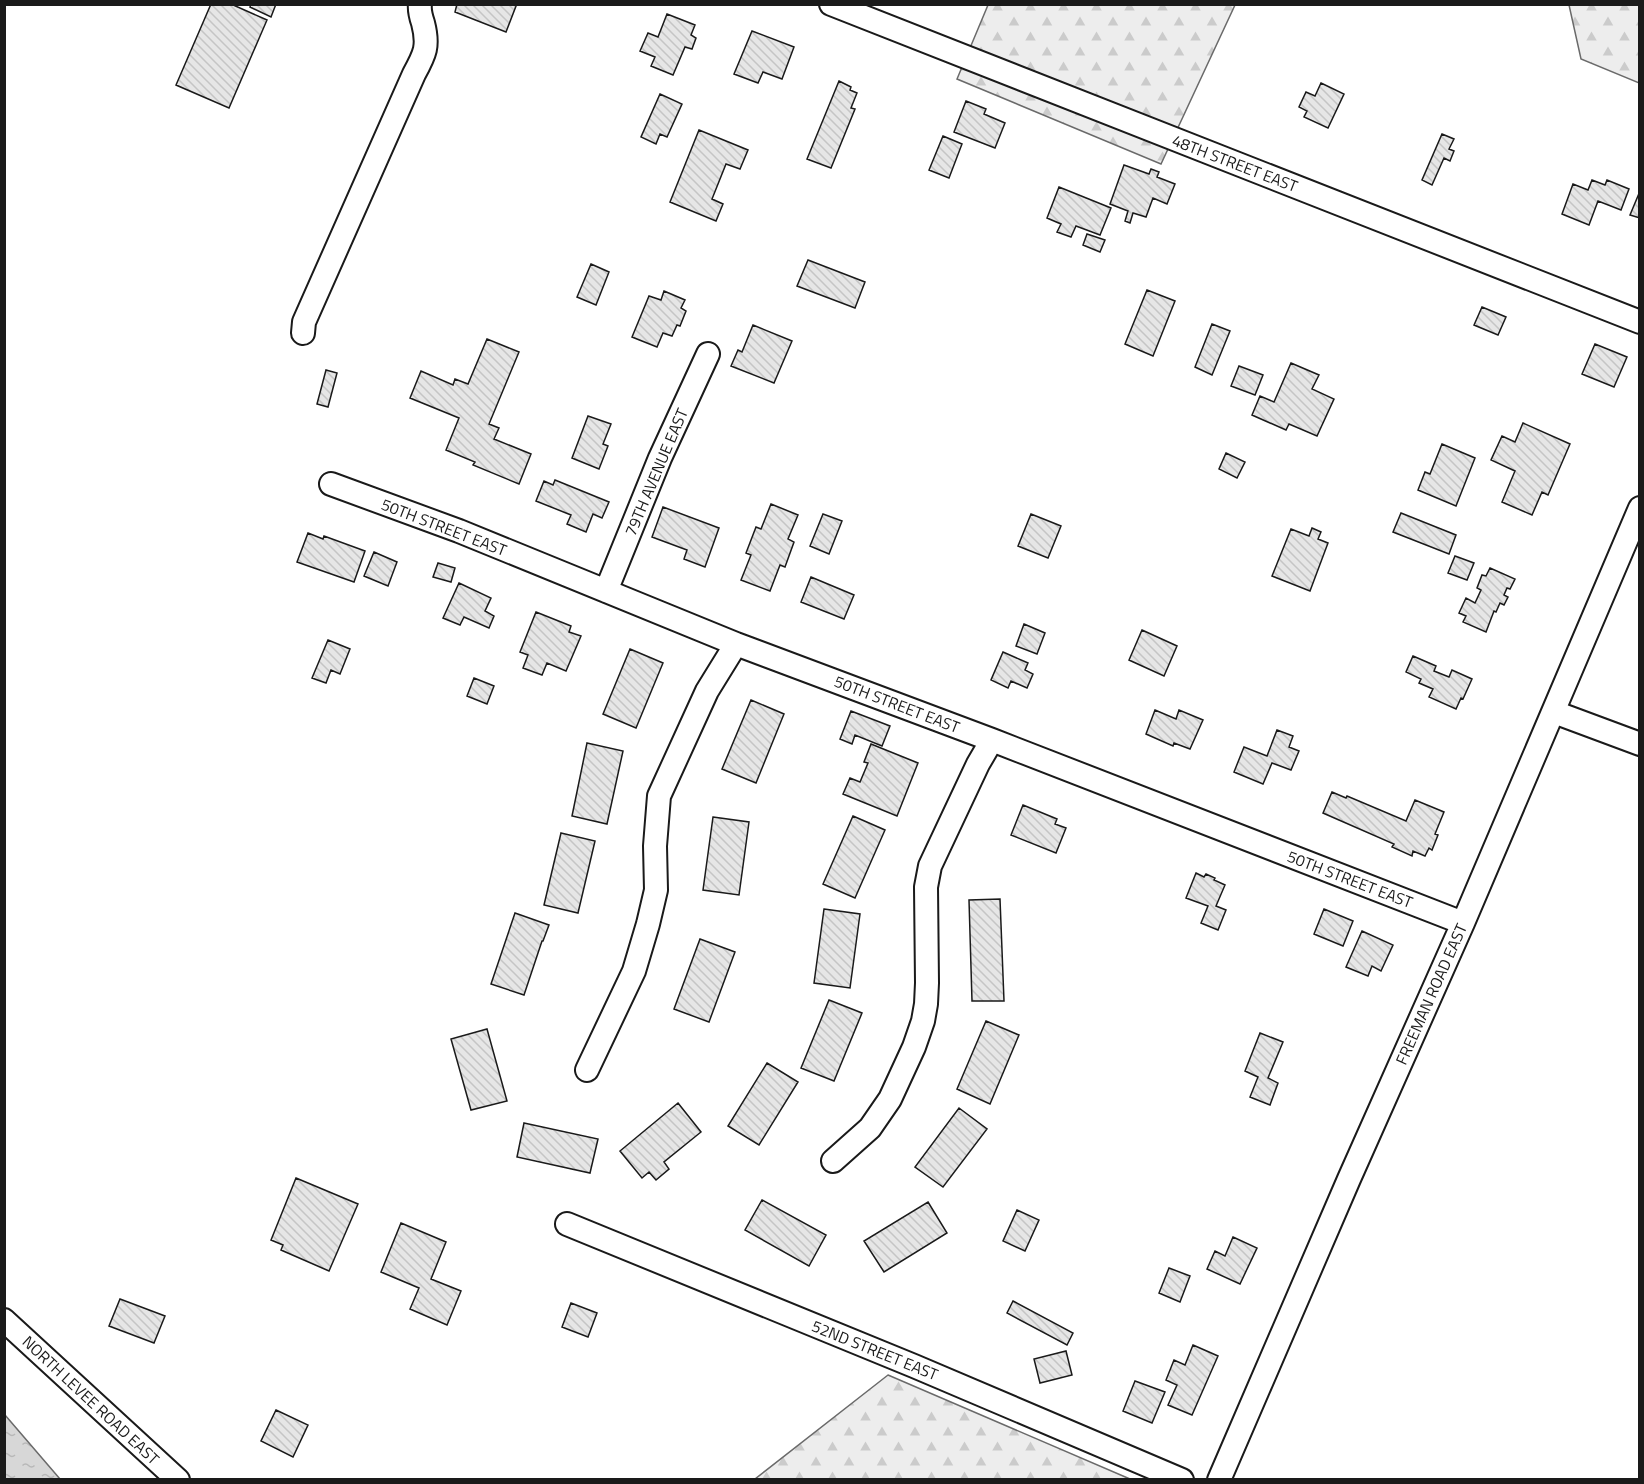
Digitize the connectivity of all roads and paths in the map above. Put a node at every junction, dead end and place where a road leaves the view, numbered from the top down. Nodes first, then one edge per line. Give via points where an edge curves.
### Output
1 (420, 4) edge
2 (831, 4) edge
3 (1640, 322) edge
4 (303, 333) dead end
5 (708, 354) dead end
6 (331, 484) dead end
7 (1640, 508) edge
8 (606, 591) junction
9 (736, 644) junction
10 (1554, 712) junction
11 (992, 740) junction
12 (1640, 744) edge
13 (1463, 923) junction
14 (587, 1070) dead end
15 (832, 1161) dead end
16 (567, 1224) dead end
17 (4, 1320) edge
18 (178, 1479) edge
19 (1182, 1479) edge
20 (1219, 1479) edge

1 - 4 street via 427,46 424,57 304,322
2 - 3 street, 48TH STREET EAST
5 - 8 street, 79TH AVENUE EAST
6 - 8 street, 50TH STREET EAST
7 - 10 street, FREEMAN ROAD EAST
8 - 9 street, 50TH STREET EAST
9 - 11 street, 50TH STREET EAST
9 - 14 street via 707,691 659,796 656,890 648,924 634,971
10 - 12 street
10 - 13 street, FREEMAN ROAD EAST
11 - 13 street, 50TH STREET EAST
11 - 15 street via 930,866 926,887 926,1004 914,1047 890,1099 870,1128
13 - 20 street, FREEMAN ROAD EAST
16 - 19 street, 52ND STREET EAST
17 - 18 street, NORTH LEVEE ROAD EAST

